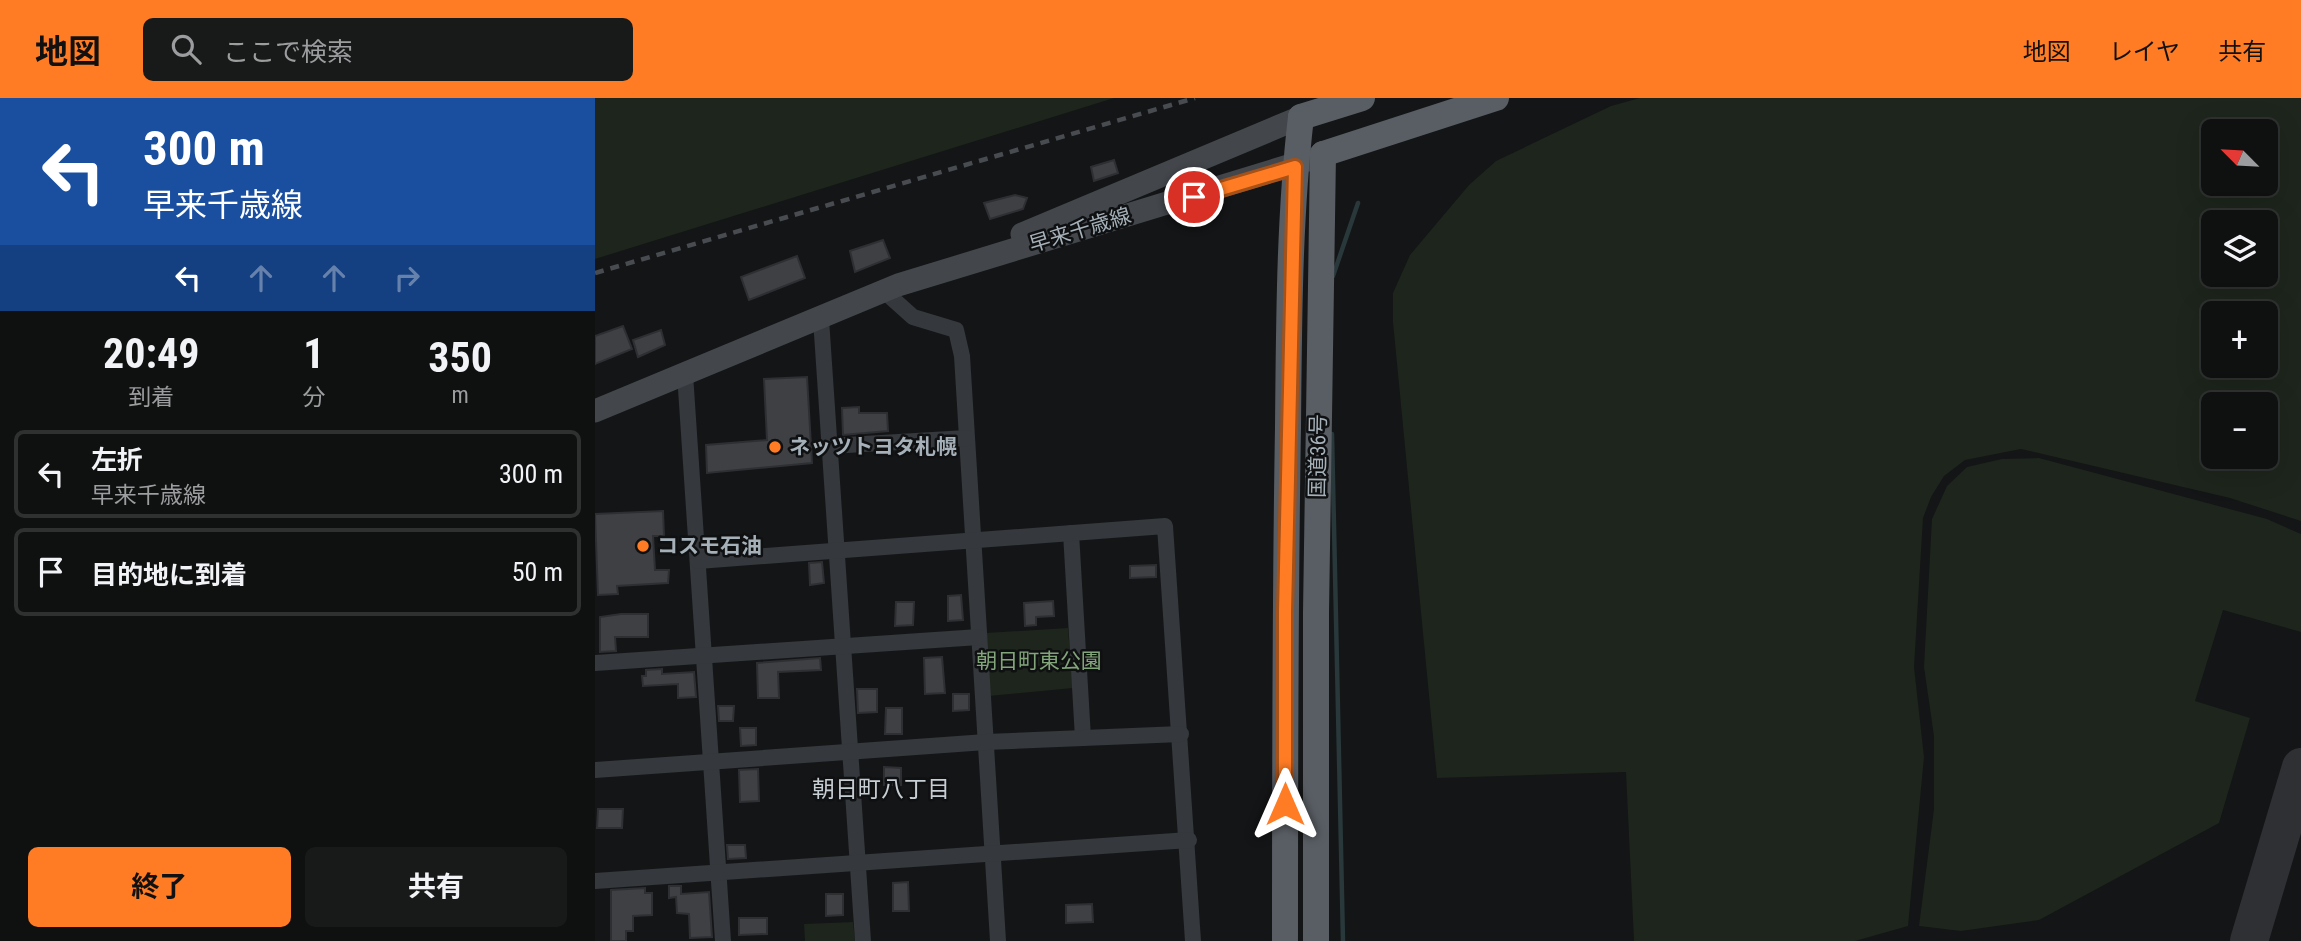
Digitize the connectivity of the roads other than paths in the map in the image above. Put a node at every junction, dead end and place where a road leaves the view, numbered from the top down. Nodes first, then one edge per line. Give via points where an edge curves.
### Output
1 (1362, 98) edge
2 (1496, 98) edge
3 (1301, 117) junction
4 (1323, 154) junction
5 (1295, 167) junction
6 (915, 279) junction
7 (884, 291) junction
8 (821, 319) junction
9 (685, 374) junction
10 (595, 411) edge
11 (967, 438) junction
12 (830, 446) junction
13 (1071, 533) junction
14 (973, 540) junction
15 (837, 550) junction
16 (698, 561) junction
17 (979, 637) junction
18 (843, 645) junction
19 (704, 656) junction
20 (595, 663) edge
21 (1181, 734) junction
22 (1083, 738) junction
23 (986, 742) junction
24 (850, 752) junction
25 (711, 762) junction
26 (595, 770) edge
27 (1189, 839) junction
28 (992, 853) junction
29 (857, 861) junction
30 (718, 870) junction
31 (595, 881) edge
32 (723, 941) edge
33 (863, 941) edge
34 (998, 941) edge
35 (1193, 941) edge
36 (1286, 941) edge
37 (1316, 941) edge

1 - 3 highway
2 - 4 highway
3 - 4 highway
3 - 5 highway, 国道36号
3 - 6 main road, 早来千歳線
4 - 5 main road, 早来千歳線
4 - 37 highway, 国道36号 via 1315,613
5 - 6 main road, 早来千歳線
5 - 36 highway, 国道36号 via 1285,612
6 - 7 main road, 早来千歳線
7 - 8 main road, 早来千歳線
7 - 11 street via 913,317 956,330
8 - 9 main road, 早来千歳線
8 - 12 street
9 - 10 main road, 早来千歳線
9 - 16 street
11 - 12 street
11 - 14 street
12 - 15 street
13 - 14 street
13 - 21 street via 1165,526
13 - 22 street
14 - 15 street
14 - 17 street
15 - 16 street
15 - 18 street
16 - 19 street
17 - 18 street
17 - 23 street
18 - 19 street
18 - 24 street
19 - 20 street
19 - 25 street
21 - 22 street
21 - 27 street
22 - 23 street
23 - 24 street
23 - 28 street
24 - 25 street
24 - 29 street
25 - 26 street
25 - 30 street
27 - 28 street
27 - 35 street
28 - 29 street
28 - 34 street
29 - 30 street
29 - 33 street
30 - 31 street
30 - 32 street

